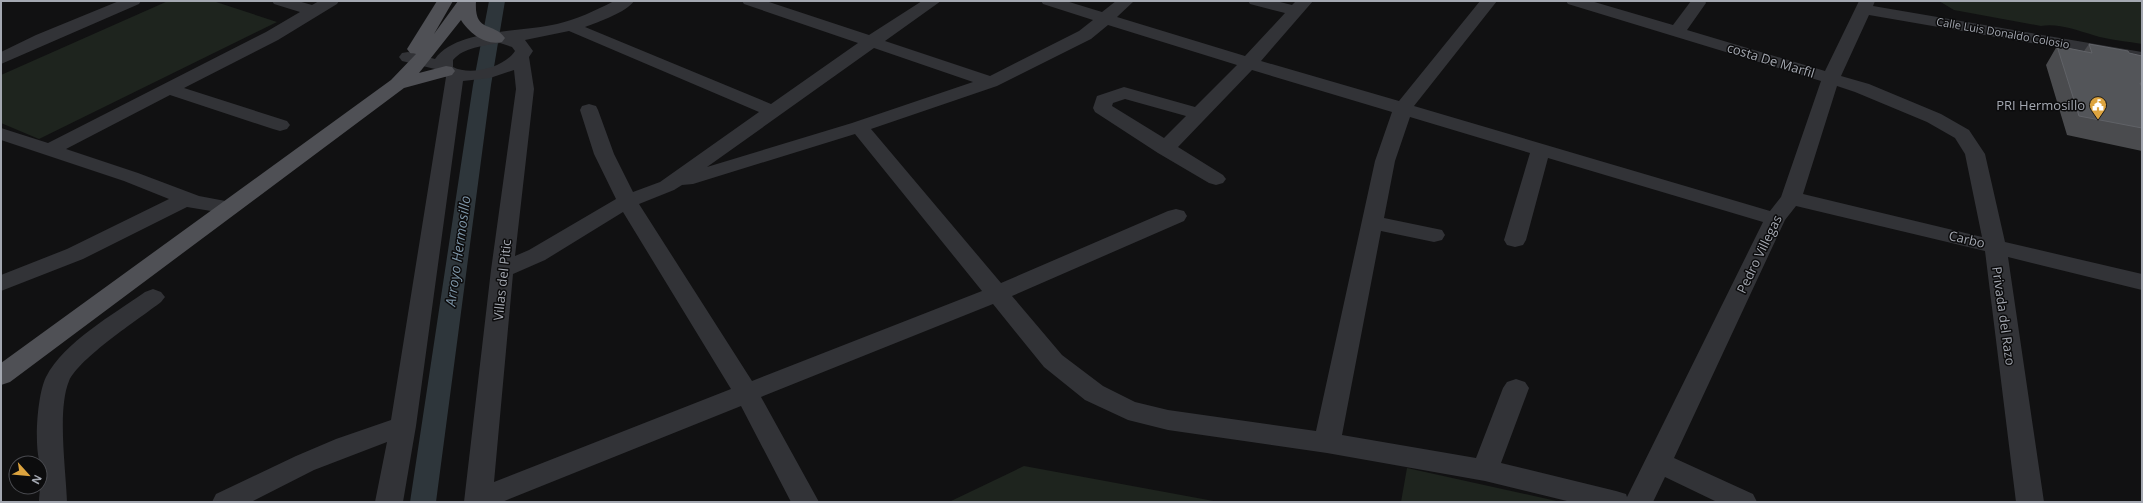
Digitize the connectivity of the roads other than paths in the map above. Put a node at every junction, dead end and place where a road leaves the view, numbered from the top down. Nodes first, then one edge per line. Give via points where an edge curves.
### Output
1 (133, 1) edge
2 (280, 1) edge
3 (332, 1) edge
4 (445, 1) edge
5 (467, 1) edge
6 (626, 1) edge
7 (750, 1) edge
8 (933, 1) edge
9 (1049, 1) edge
10 (1126, 1) edge
11 (1256, 1) edge
12 (1489, 1) edge
13 (1574, 1) edge
14 (1905, 1) edge
15 (1698, 3) dead end
16 (1865, 5) edge
17 (1300, 6) edge
18 (315, 11) junction
19 (1106, 19) junction
20 (580, 25) junction
21 (1972, 28) junction
22 (1677, 32) junction
23 (488, 37) junction
24 (871, 42) junction
25 (421, 52) junction
26 (523, 56) junction
27 (2142, 57) edge
28 (1, 59) edge
29 (1249, 63) junction
30 (461, 72) junction
31 (1831, 78) junction
32 (991, 82) junction
33 (397, 84) junction
34 (168, 90) junction
35 (1403, 108) junction
36 (589, 110) dead end
37 (773, 111) junction
38 (1200, 114) junction
39 (280, 125) dead end
40 (859, 127) junction
41 (1, 134) edge
42 (1962, 134) joint
43 (51, 149) junction
44 (1165, 149) junction
45 (1541, 149) junction
46 (1216, 179) dead end
47 (667, 186) junction
48 (186, 198) junction
49 (1790, 198) junction
50 (627, 200) junction
51 (220, 207) junction
52 (1176, 216) dead end
53 (1775, 219) junction
54 (1372, 222) junction
55 (1434, 234) dead end
56 (1515, 240) dead end
57 (1995, 246) junction
58 (502, 270) junction
59 (2142, 282) edge
60 (1, 283) edge
61 (996, 294) junction
62 (153, 297) dead end
63 (1, 359) edge
64 (1, 376) edge
65 (1516, 388) dead end
66 (746, 392) junction
67 (403, 426) junction
68 (1327, 443) junction
69 (1660, 463) junction
70 (1485, 470) junction
71 (478, 501) edge
72 (53, 502) edge
73 (226, 502) edge
74 (389, 502) edge
75 (805, 502) edge
76 (1616, 502) edge
77 (1639, 502) edge
78 (1743, 502) edge
79 (2030, 502) edge

1 - 28 street
2 - 18 street
3 - 18 street
4 - 25 main road
5 - 23 main road via 466,13 472,25
5 - 25 main road via 449,28
6 - 20 street
7 - 24 street
8 - 24 street
9 - 19 street
10 - 19 street
11 - 17 street
12 - 35 street
13 - 22 street, costa De Marfil
14 - 21 street via 1927,13
15 - 22 street
16 - 21 street, Calle Luis Donaldo Colosio
16 - 31 street, Pedro Villegas
17 - 29 street
18 - 34 street
19 - 29 street
19 - 32 street via 1085,35
20 - 23 street
20 - 26 street
20 - 37 street
21 - 27 street, Calle Luis Donaldo Colosio
22 - 31 street, costa De Marfil
23 - 25 street
23 - 26 street via 519,43 523,48
23 - 30 street via 462,46 445,58
24 - 32 street
24 - 37 street
25 - 30 street
25 - 33 main road
25 - 51 main road
26 - 30 street via 513,64
26 - 58 street, Villas del Pitic via 525,89
29 - 35 street
29 - 38 street
30 - 33 main road
30 - 67 street
31 - 42 street, costa De Marfil via 1899,102
31 - 49 street, Pedro Villegas
32 - 40 street
33 - 51 main road
34 - 39 street
34 - 43 street
35 - 45 street
35 - 54 street via 1385,161
36 - 50 street via 604,154
37 - 47 street
38 - 44 street
38 - 44 street via 1124,93 1104,100 1102,108
40 - 47 street
40 - 61 street
41 - 43 street
42 - 57 street, Privada del Razo via 1975,154
43 - 48 street
44 - 46 street
45 - 53 street
45 - 56 street
47 - 50 street
48 - 51 street
48 - 60 street via 75,254
49 - 53 street, Pedro Villegas
49 - 57 street, Carbo
50 - 58 street via 537,255
50 - 66 street
51 - 63 main road
51 - 64 main road via 146,268
52 - 61 street
53 - 69 street, Pedro Villegas
54 - 55 street
54 - 68 street
57 - 59 street, Carbo
57 - 79 street, Privada del Razo
58 - 71 street, Villas del Pitic
61 - 66 street
61 - 68 street via 1053,361 1094,393 1128,410 1168,420
62 - 72 street via 79,354 58,378 52,403
65 - 70 street
66 - 71 street
66 - 75 street
67 - 73 street via 305,463
67 - 74 street
68 - 70 street
69 - 77 street, Pedro Villegas
69 - 78 street
70 - 76 street

